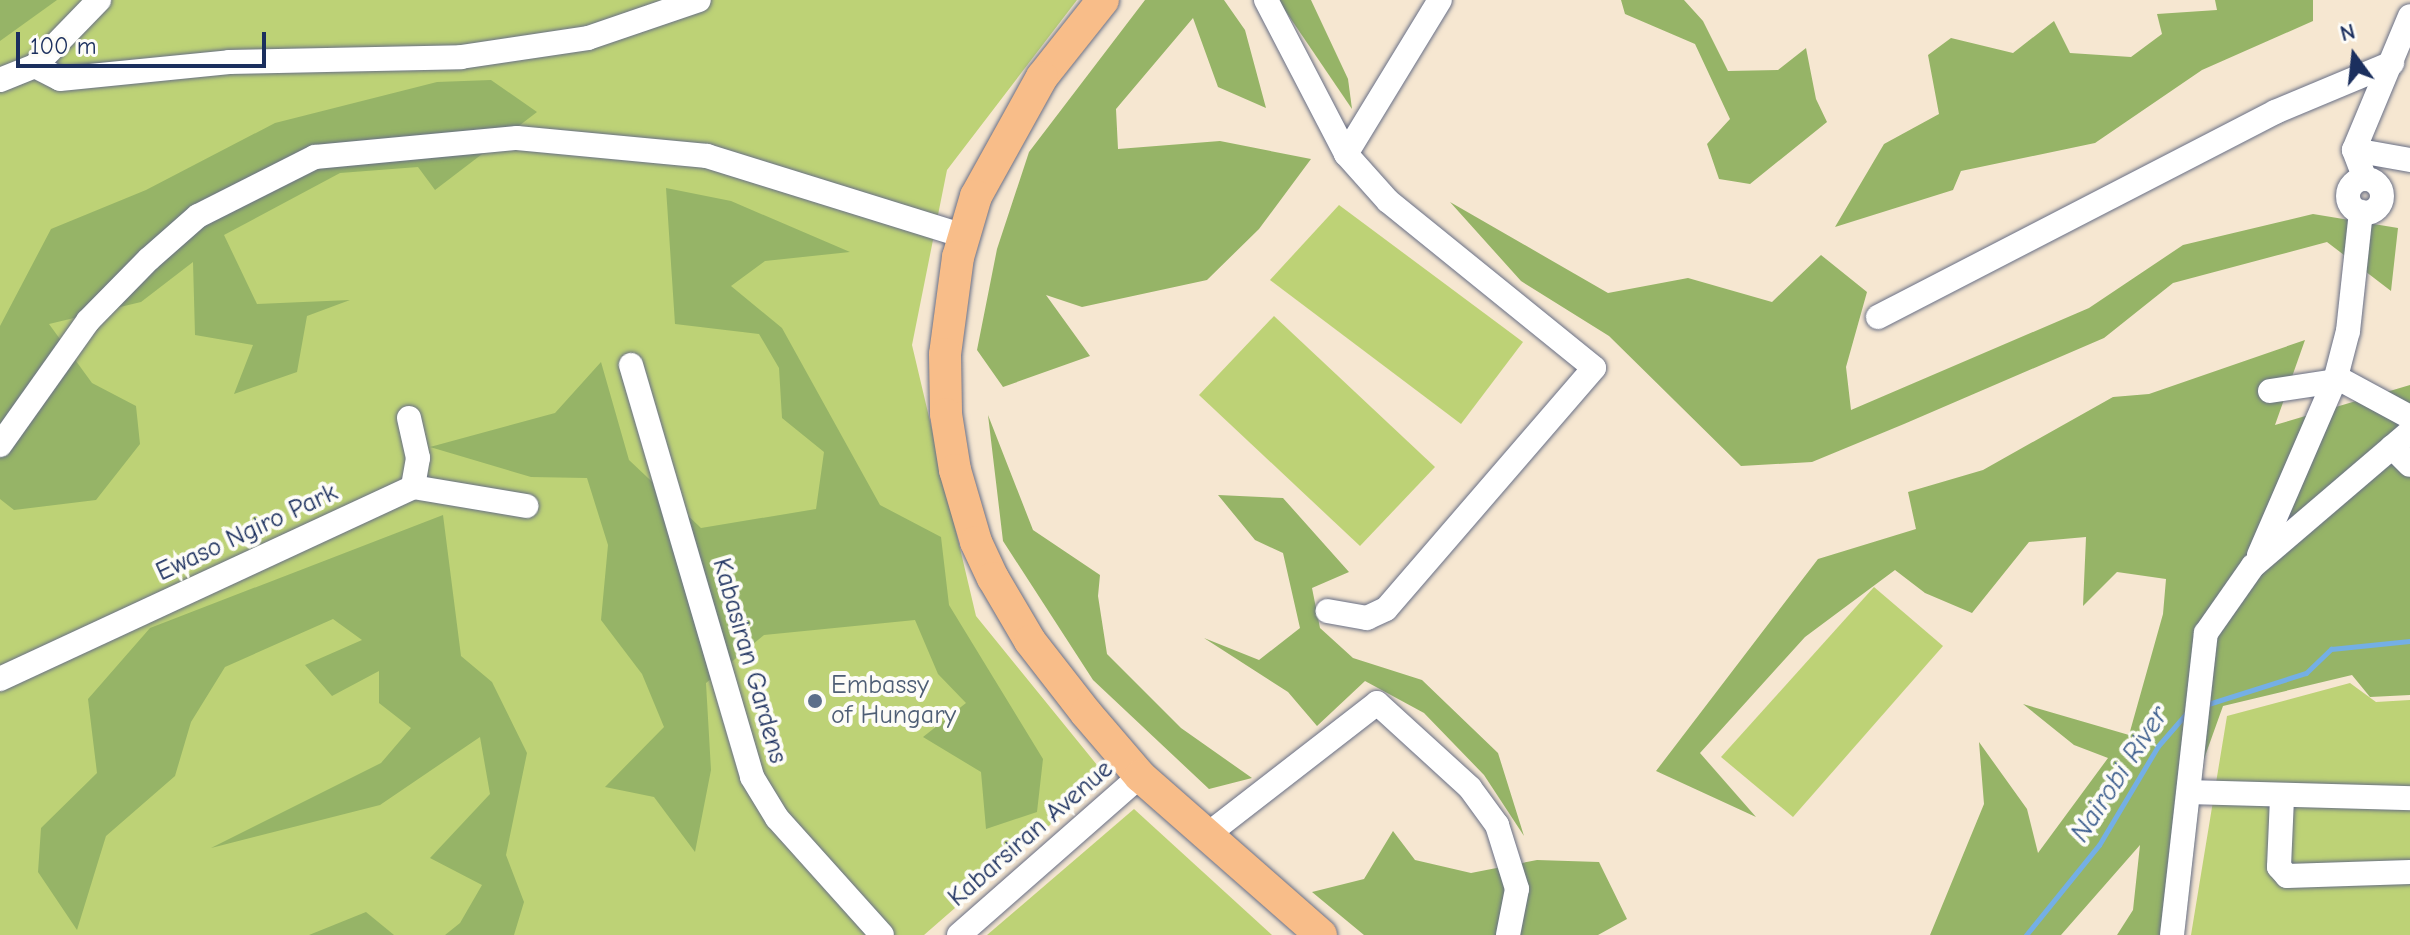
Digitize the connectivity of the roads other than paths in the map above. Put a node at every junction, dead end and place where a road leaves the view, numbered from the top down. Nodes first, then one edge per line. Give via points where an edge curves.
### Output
1 (99, 0) edge
2 (699, 0) edge
3 (1103, 0) edge
4 (1266, 0) edge
5 (1440, 0) edge
6 (2410, 16) edge
7 (40, 61) junction
8 (2392, 63) junction
9 (68, 77) junction
10 (1, 79) edge
11 (2354, 150) junction
12 (1346, 154) junction
13 (2410, 160) edge
14 (964, 236) junction
15 (1878, 317) dead end
16 (631, 365) dead end
17 (2336, 379) junction
18 (2270, 391) dead end
19 (2410, 417) edge
20 (409, 418) dead end
21 (2401, 439) edge
22 (0, 445) edge
23 (2410, 465) edge
24 (413, 487) junction
25 (526, 506) dead end
26 (2253, 566) junction
27 (1328, 611) dead end
28 (0, 679) edge
29 (1140, 776) junction
30 (2190, 792) junction
31 (2282, 798) junction
32 (2410, 798) edge
33 (1207, 835) junction
34 (2410, 872) edge
35 (882, 935) edge
36 (959, 935) edge
37 (1321, 935) edge
38 (1508, 935) edge
39 (2172, 935) edge

1 - 7 street
2 - 9 street via 588,38 514,51 229,62
3 - 14 main road via 1042,77 1016,120 976,196
4 - 12 street
5 - 12 street
6 - 8 street
7 - 9 street
7 - 10 street
8 - 11 street
8 - 15 street via 2275,112
9 - 10 street via 25,87
11 - 13 street
11 - 17 street via 2365,179 2377,184 2382,198 2375,209 2361,212 2348,331
12 - 27 street via 1388,201 1594,368 1386,609 1367,618
14 - 22 street via 707,156 517,138 315,157 198,216 149,259 88,321
14 - 29 main road via 945,354 946,414 976,542 1030,641
16 - 35 street, Kabasiran Gardens via 758,789 777,818
17 - 18 street
17 - 19 street
17 - 26 street
20 - 24 street via 418,458
21 - 23 street
21 - 26 street
24 - 25 street
24 - 28 street, Ewaso Ngiro Park
26 - 30 street via 2206,633
29 - 33 main road
29 - 36 street, Kabarsiran Avenue
30 - 31 street
30 - 39 street
31 - 32 street
31 - 34 street via 2279,867 2287,876
33 - 37 main road
33 - 38 street via 1377,703 1470,788 1497,825 1517,889

